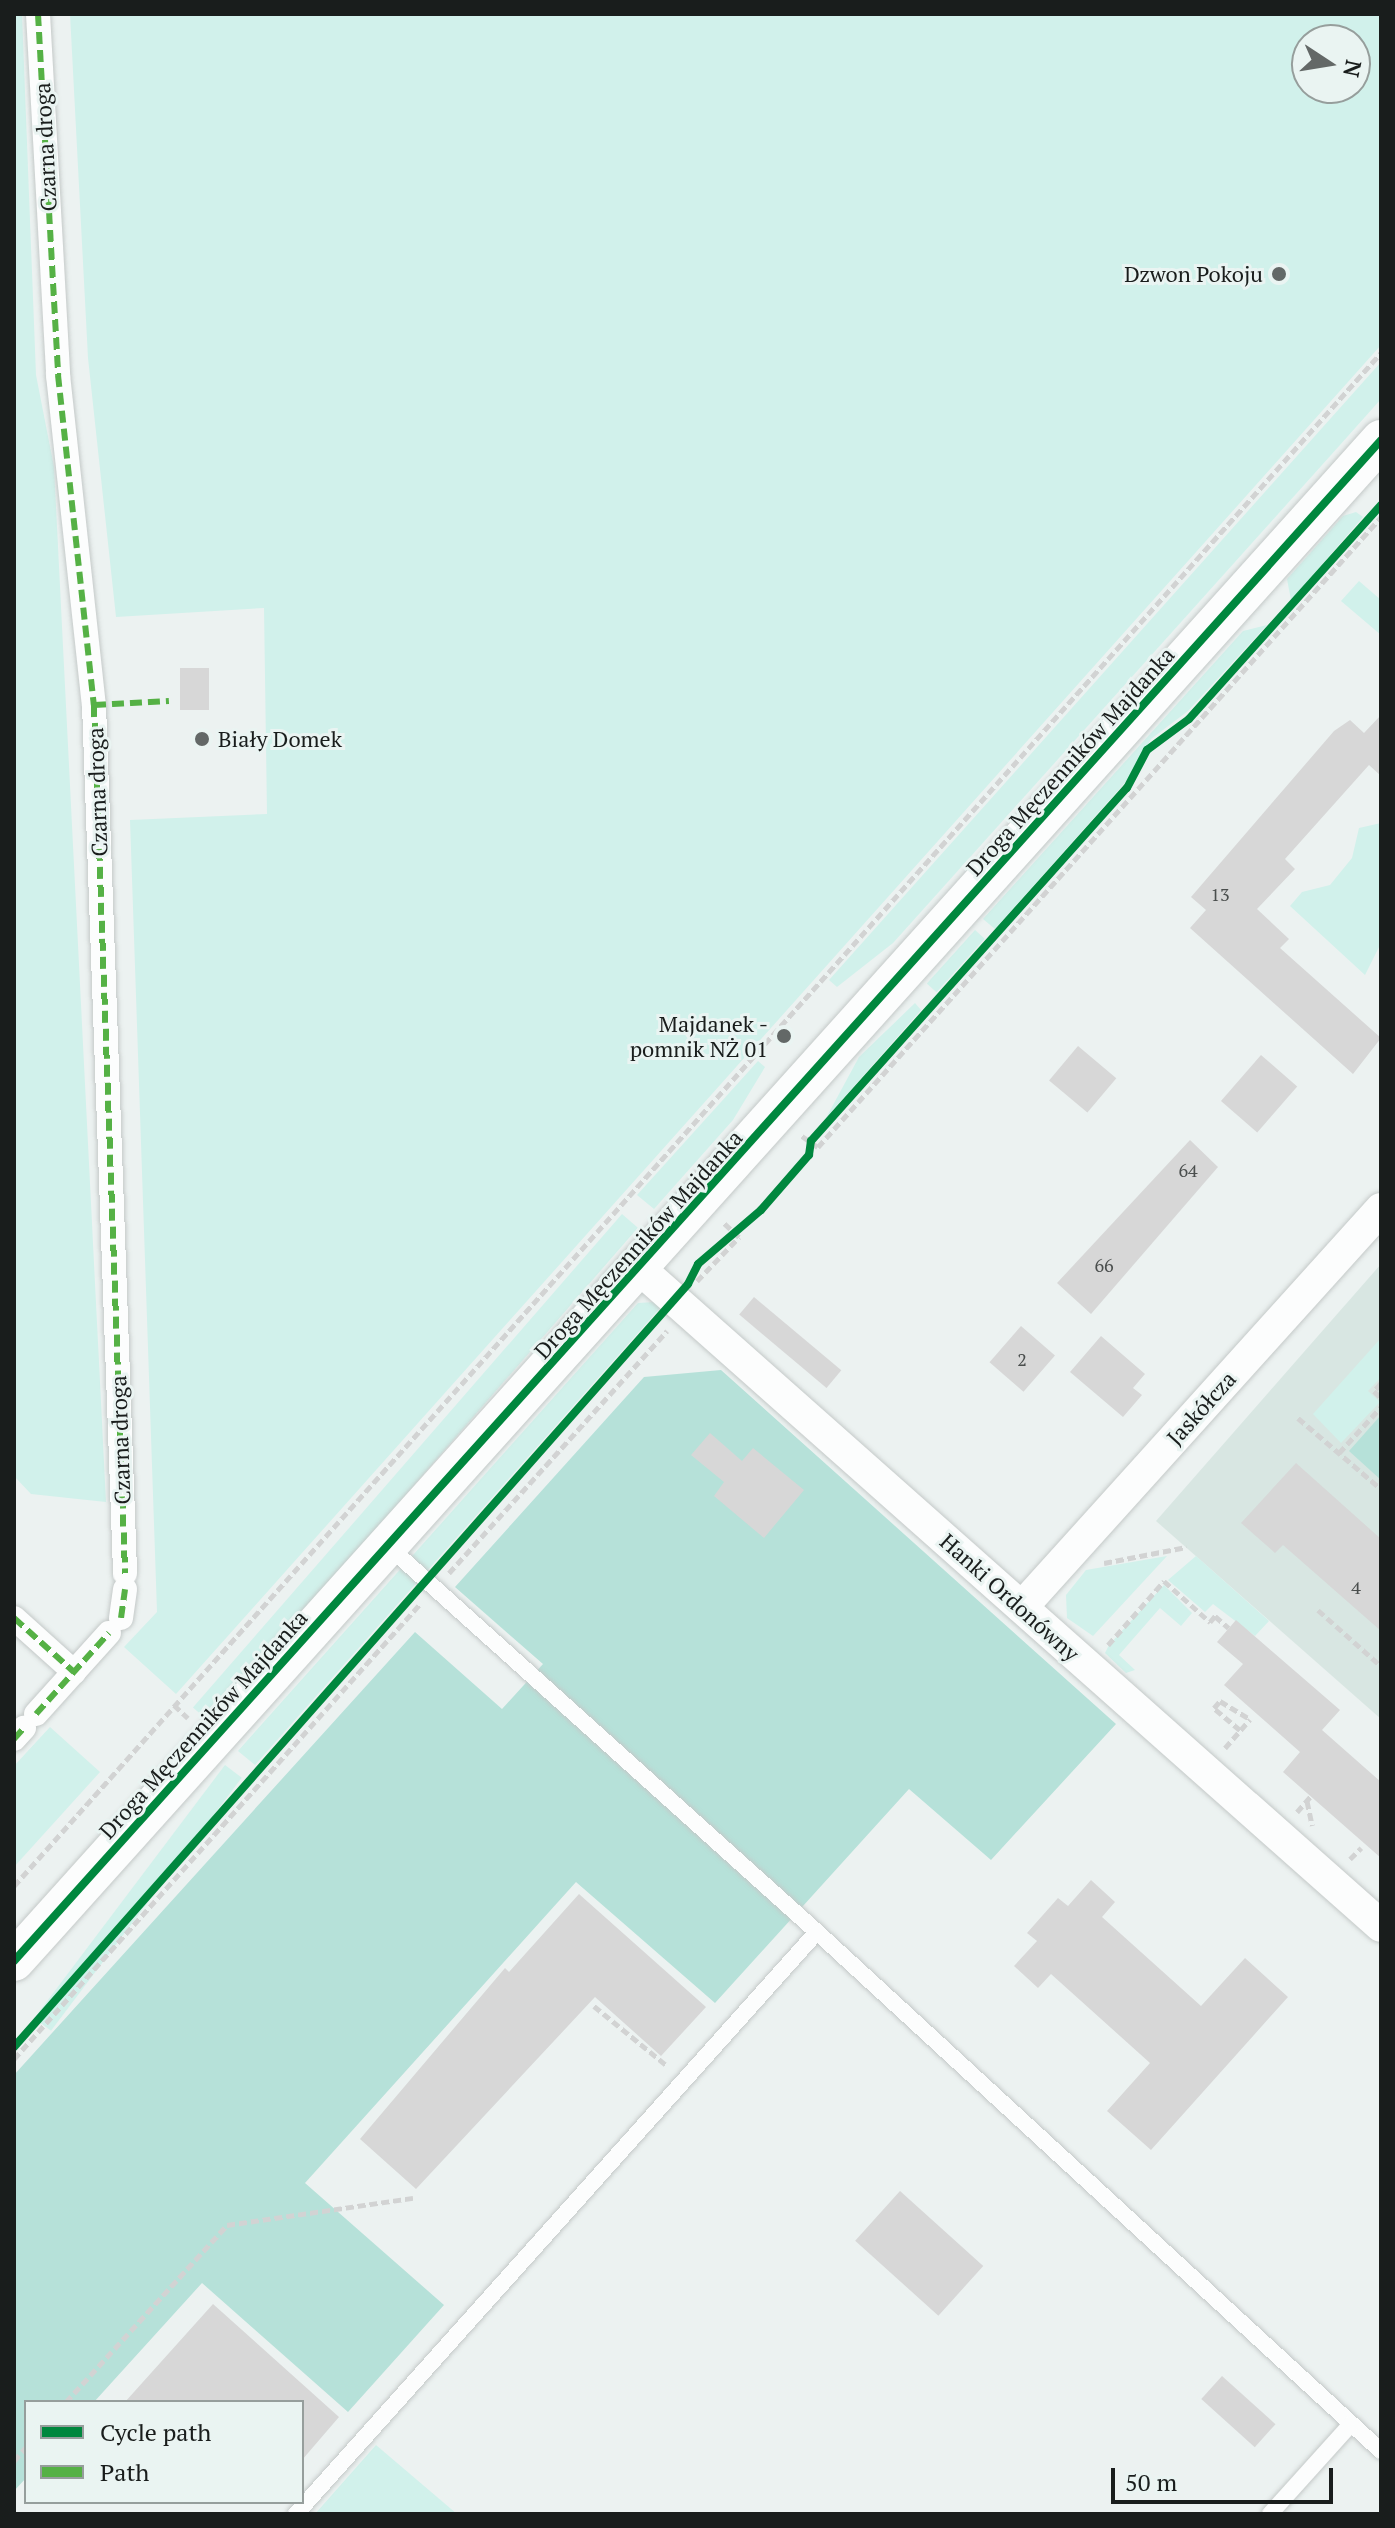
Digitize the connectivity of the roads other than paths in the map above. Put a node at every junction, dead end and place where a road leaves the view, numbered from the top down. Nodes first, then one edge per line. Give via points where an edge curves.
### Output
1 (38, 14) edge
2 (1381, 440) edge
3 (1381, 1209) edge
4 (640, 1269) junction
5 (388, 1546) junction
6 (1022, 1607) junction
7 (14, 1618) edge
8 (74, 1672) junction
9 (25, 1727) edge
10 (1381, 1926) edge
11 (817, 1932) junction
12 (14, 1961) edge
13 (1351, 2424) junction
14 (1381, 2451) edge
15 (296, 2514) edge
16 (1270, 2514) edge

1 - 8 street, Czarna droga via 58,375 94,705 125,1581 115,1626
2 - 4 street, Droga Męczenników Majdanka
3 - 6 street, Jaskółcza
4 - 5 street, Droga Męczenników Majdanka
4 - 6 street, Hanki Ordonówny via 674,1312
5 - 11 lane
5 - 12 street, Droga Męczenników Majdanka
6 - 10 street, Hanki Ordonówny
7 - 8 street
8 - 9 street
11 - 13 lane
11 - 15 lane
13 - 14 lane
13 - 16 lane

